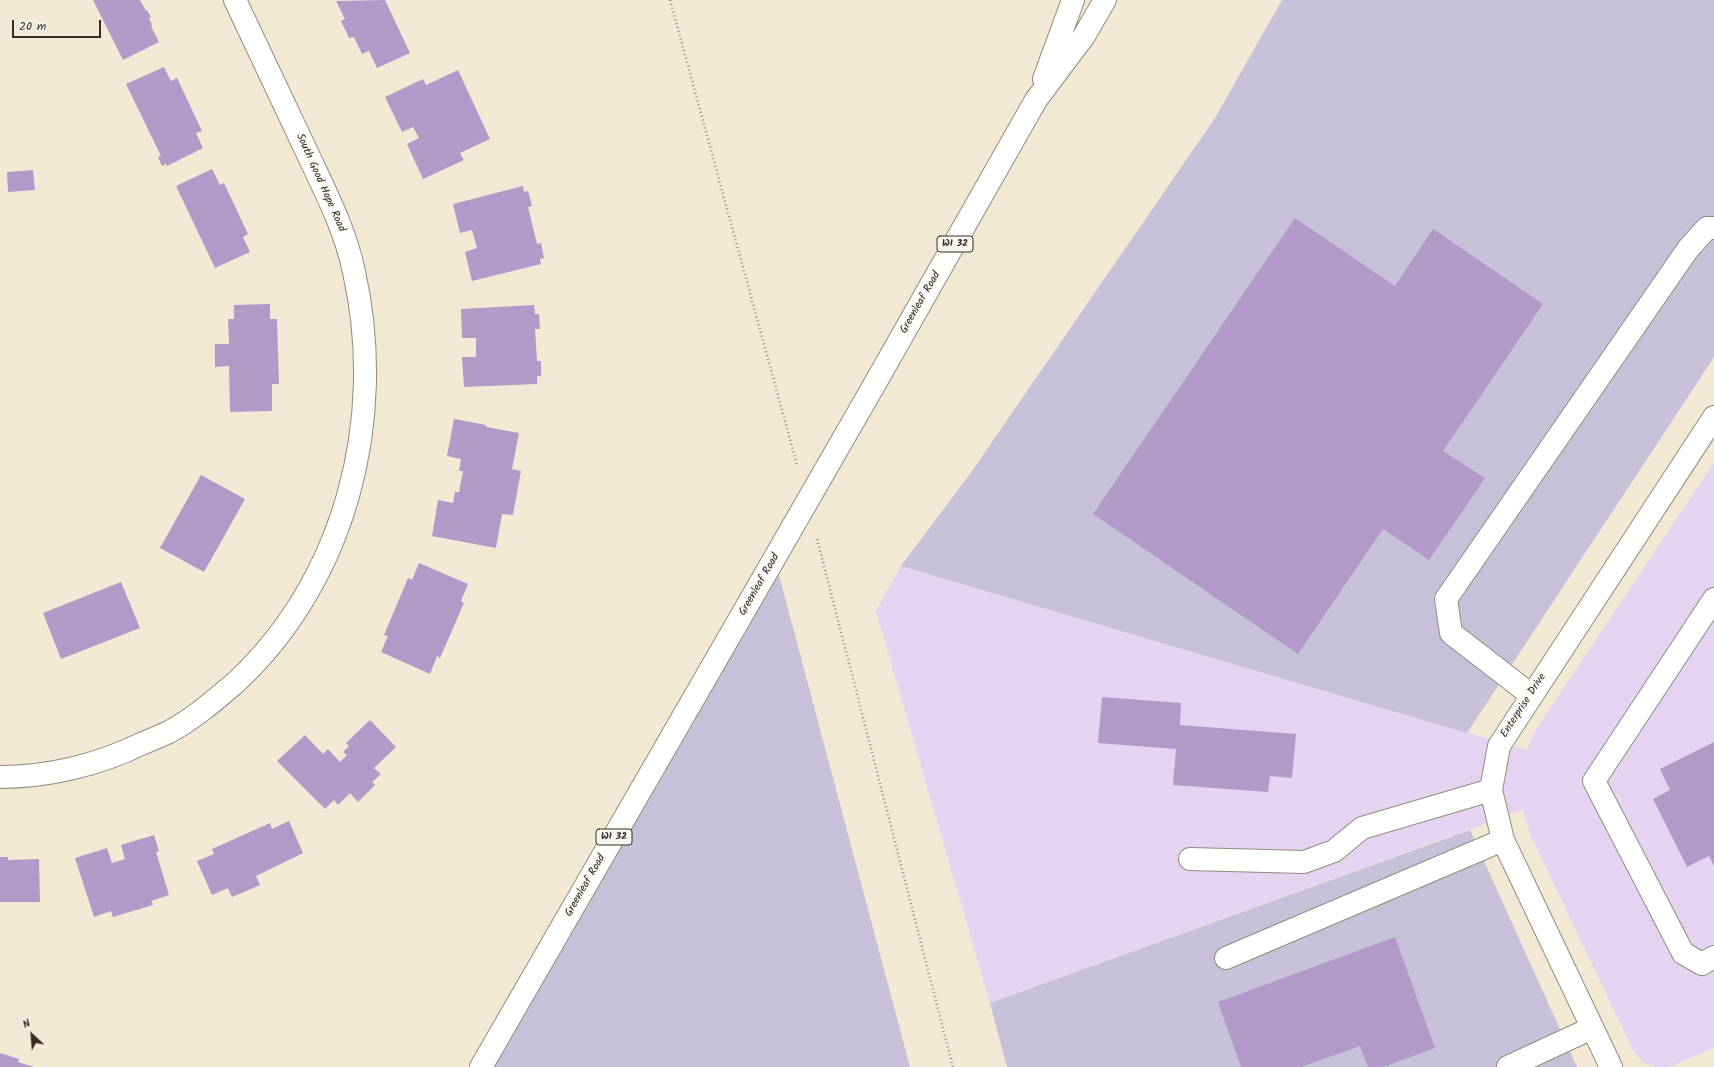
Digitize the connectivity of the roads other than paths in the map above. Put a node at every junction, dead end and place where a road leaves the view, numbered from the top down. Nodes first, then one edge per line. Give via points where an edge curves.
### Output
1 (235, 0) edge
2 (1073, 0) edge
3 (1105, 0) edge
4 (1036, 100) junction
5 (1714, 228) edge
6 (1714, 417) edge
7 (1714, 599) edge
8 (1531, 695) junction
9 (0, 777) edge
10 (1491, 790) junction
11 (1503, 840) junction
12 (1190, 859) dead end
13 (1714, 957) edge
14 (1226, 958) dead end
15 (1592, 1028) junction
16 (481, 1067) edge
17 (1508, 1067) edge
18 (1611, 1067) edge

1 - 9 street, South Good Hope Road via 336,213 354,271 363,320 366,377 362,438 348,498 312,586 279,636 254,665 213,703 171,731 120,754 66,770
2 - 4 street, WI 32
3 - 4 street, WI 32 via 1084,36
4 - 16 street, Greenleaf Road / WI 32, bridge
5 - 8 street via 1707,228 1688,249 1446,599 1451,633
6 - 8 street, Enterprise Drive
7 - 13 street via 1594,781 1683,953 1702,964
8 - 10 street, Enterprise Drive via 1499,746
10 - 11 street, Enterprise Drive
10 - 12 street via 1362,828 1334,851 1304,862
11 - 14 street
11 - 15 street, Enterprise Drive
15 - 17 street
15 - 18 street, Enterprise Drive

